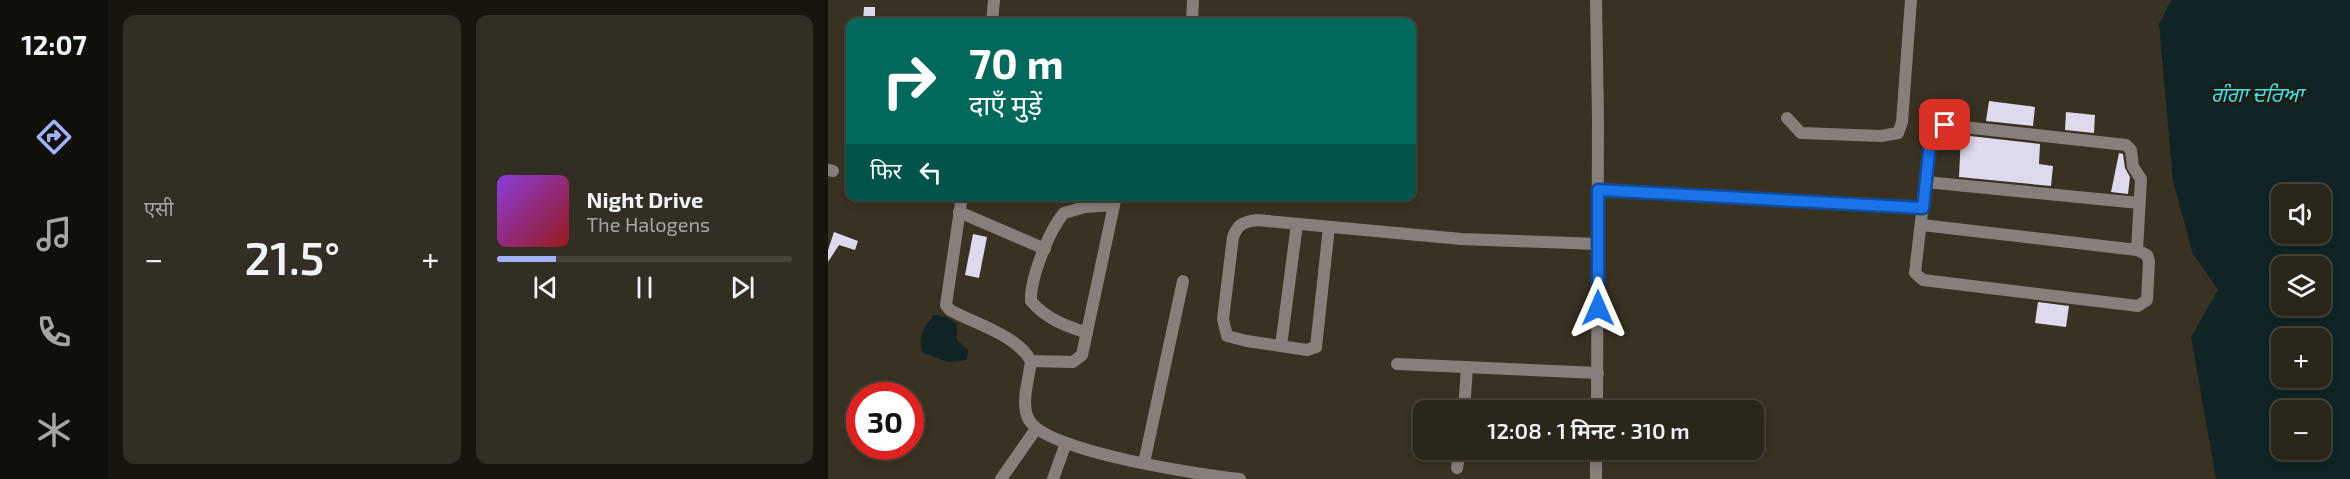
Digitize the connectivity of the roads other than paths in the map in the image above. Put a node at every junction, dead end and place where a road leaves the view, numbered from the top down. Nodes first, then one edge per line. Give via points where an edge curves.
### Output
1 (994, 0) edge
2 (1193, 0) edge
3 (1596, 0) edge
4 (1911, 0) edge
5 (992, 18) edge
6 (1192, 18) edge
7 (1787, 118) dead end
8 (1926, 182) junction
9 (1598, 190) junction
10 (961, 201) edge
11 (1115, 201) edge
12 (2139, 203) junction
13 (1923, 208) junction
14 (959, 212) junction
15 (1296, 224) junction
16 (1922, 225) junction
17 (1329, 227) junction
18 (1598, 244) junction
19 (1045, 249) junction
20 (2137, 250) junction
21 (1183, 282) dead end
22 (1087, 333) junction
23 (1281, 346) junction
24 (1031, 361) junction
25 (1397, 364) dead end
26 (1467, 367) junction
27 (1598, 373) junction
28 (1465, 400) edge
29 (1597, 400) edge
30 (1036, 429) junction
31 (1066, 443) junction
32 (1458, 460) edge
33 (1596, 460) edge
34 (1144, 463) junction
35 (1457, 468) dead end
36 (1002, 479) edge
37 (1053, 479) edge
38 (1240, 479) edge
39 (1596, 479) edge

1 - 5 street
2 - 6 street
3 - 9 street
4 - 7 street via 1898,133 1801,133
8 - 12 street
8 - 12 street via 1931,134 1936,127 1945,125 2126,145 2141,179
8 - 13 street
9 - 13 street
9 - 18 street
10 - 14 street
11 - 19 street via 1064,213
11 - 22 street
12 - 20 street
13 - 16 street
14 - 19 street
14 - 24 street via 946,305 1013,342
15 - 17 street
15 - 23 street
15 - 23 street via 1244,221 1233,237 1229,267 1223,319 1227,336
16 - 20 street
16 - 20 street via 1914,269 1919,279 2133,306 2146,300 2149,261 2147,255
17 - 18 street via 1470,240
17 - 23 street via 1316,347 1308,350
18 - 27 street
19 - 22 street via 1034,277 1031,301 1062,325
21 - 34 street
22 - 24 street via 1079,360
24 - 30 street via 1026,411
25 - 26 street
26 - 27 street
26 - 28 street
27 - 29 street
30 - 31 street
30 - 36 street
31 - 34 street
31 - 37 street
32 - 35 street
33 - 39 street
34 - 38 street

